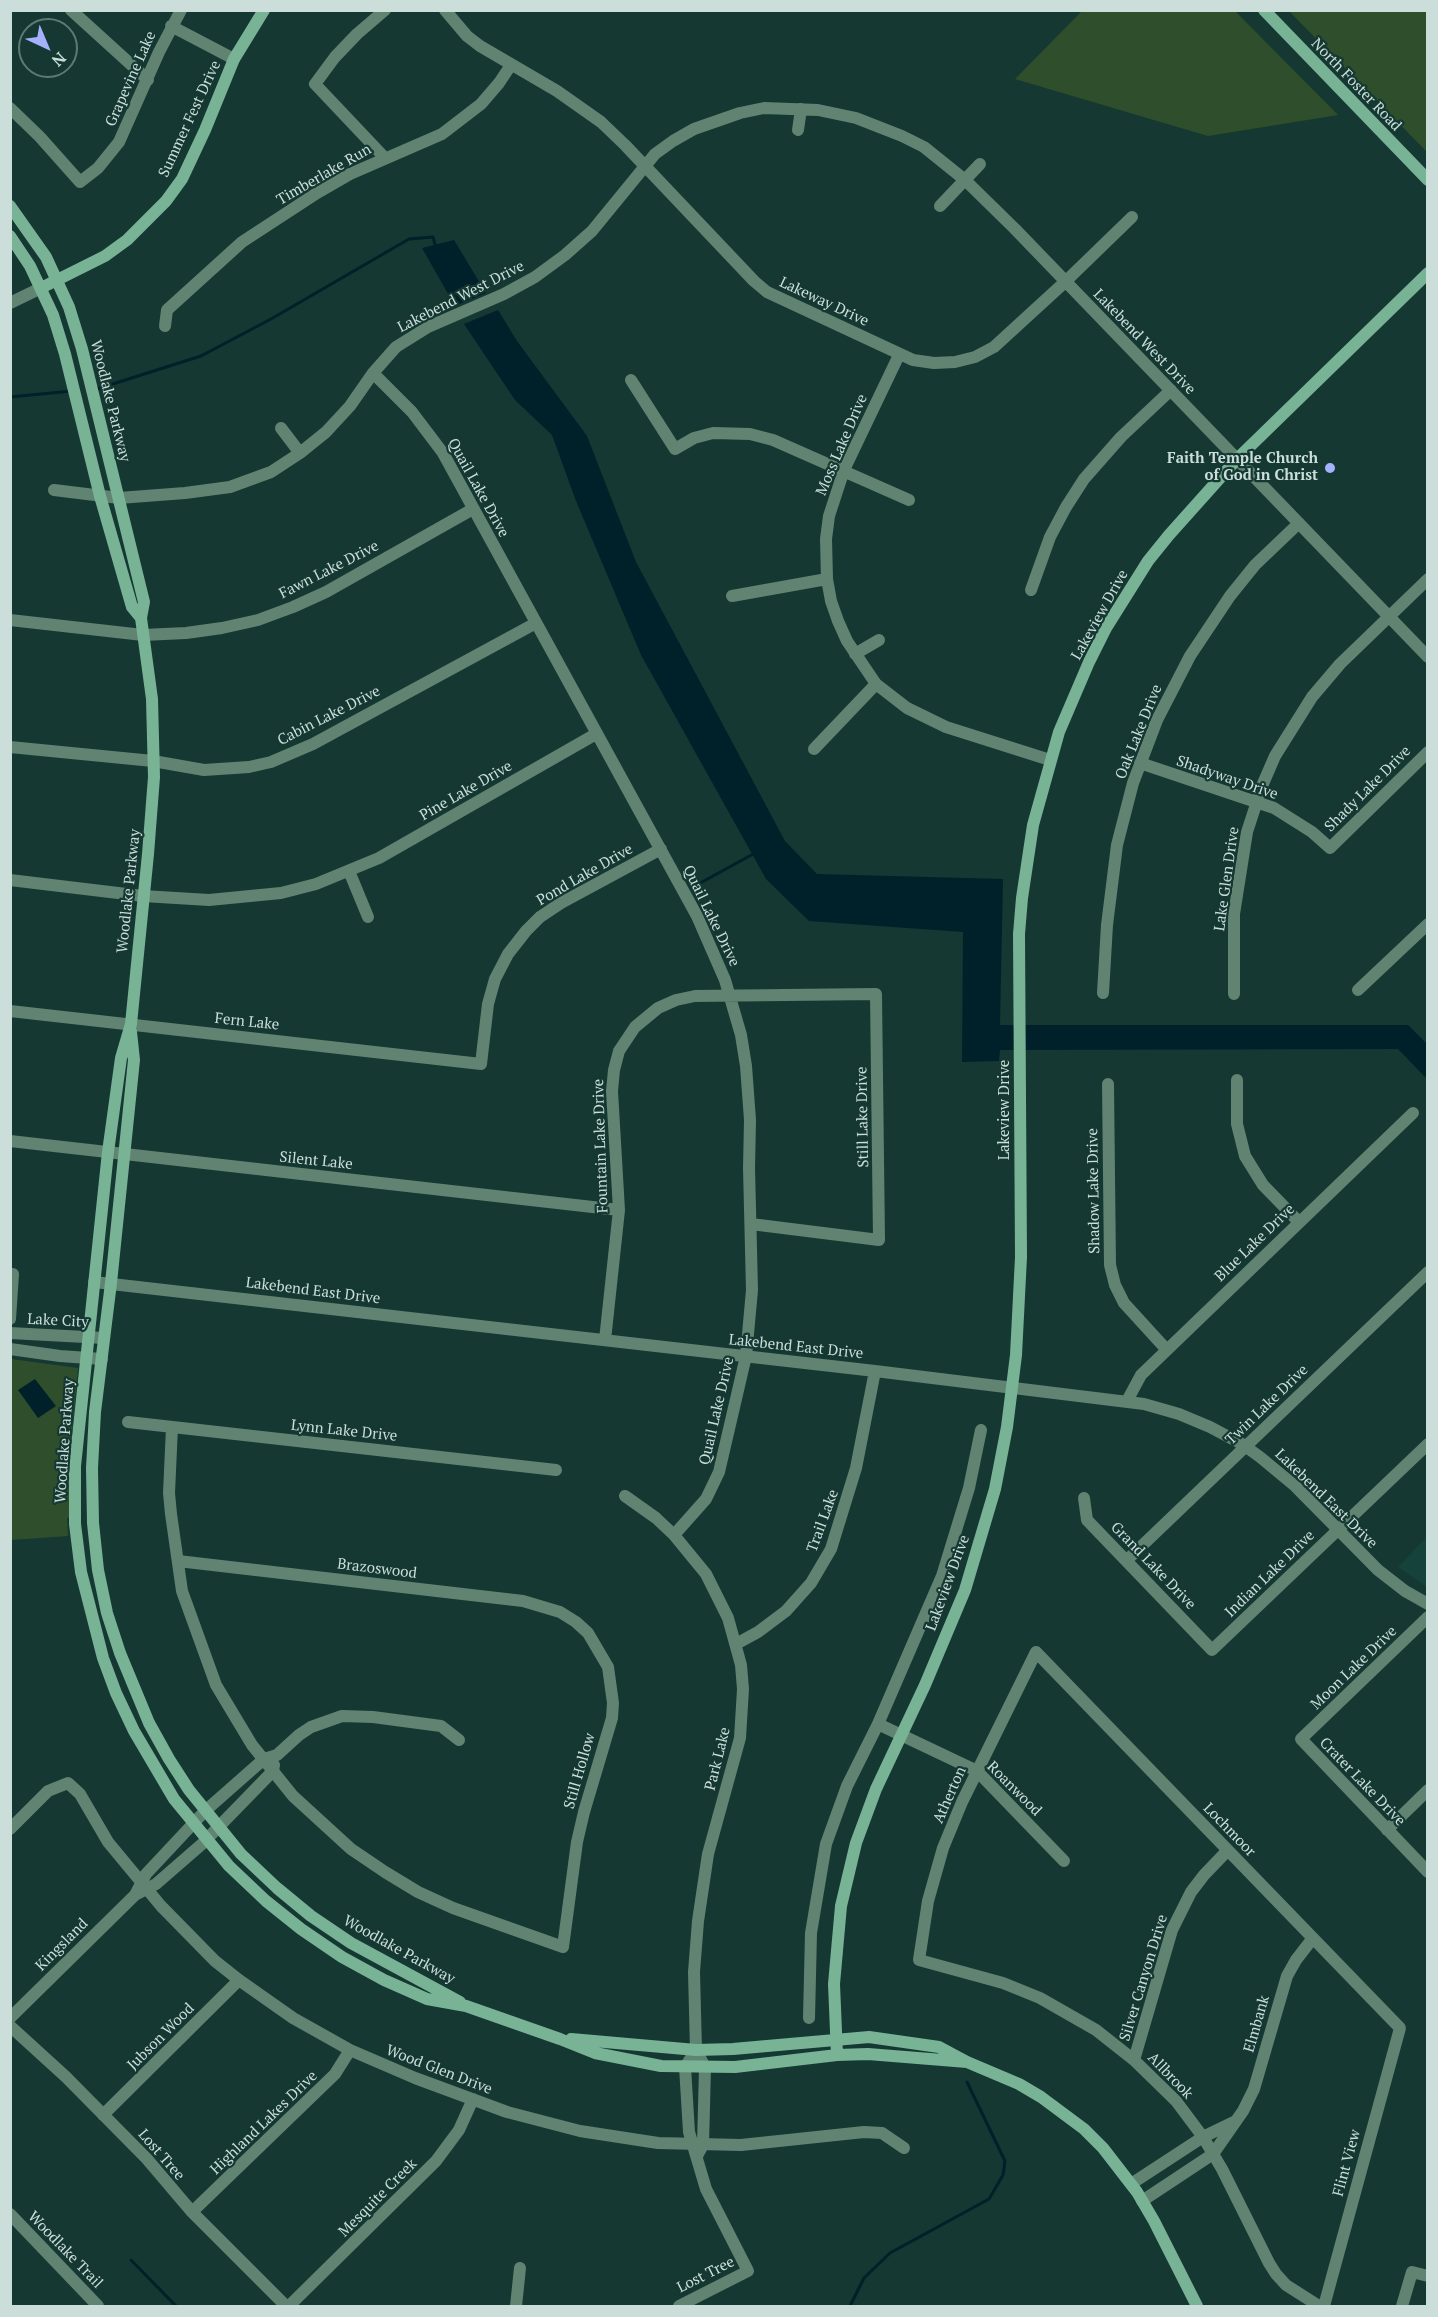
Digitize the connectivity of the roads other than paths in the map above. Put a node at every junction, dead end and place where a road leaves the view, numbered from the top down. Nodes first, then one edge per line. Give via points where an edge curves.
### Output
1 (71, 10) edge
2 (181, 10) edge
3 (264, 10) edge
4 (385, 10) edge
5 (445, 10) edge
6 (1264, 10) edge
7 (171, 26) junction
8 (234, 59) junction
9 (510, 66) junction
10 (148, 80) junction
11 (10, 108) edge
12 (801, 109) junction
13 (798, 130) dead end
14 (385, 158) junction
15 (980, 164) dead end
16 (644, 166) junction
17 (965, 180) junction
18 (1428, 180) edge
19 (10, 206) edge
20 (940, 206) dead end
21 (1132, 217) dead end
22 (10, 236) edge
23 (1428, 273) edge
24 (57, 281) junction
25 (1065, 282) junction
26 (41, 288) junction
27 (10, 303) edge
28 (165, 327) dead end
29 (899, 354) junction
30 (373, 373) junction
31 (631, 380) dead end
32 (1171, 390) junction
33 (281, 428) dead end
34 (300, 453) junction
35 (1236, 459) junction
36 (844, 470) junction
37 (54, 490) dead end
38 (100, 496) junction
39 (119, 498) junction
40 (909, 500) dead end
41 (473, 509) junction
42 (1299, 523) junction
43 (827, 579) junction
44 (1428, 579) edge
45 (1031, 590) dead end
46 (732, 597) dead end
47 (1388, 616) junction
48 (141, 618) junction
49 (10, 620) edge
50 (536, 623) junction
51 (143, 635) junction
52 (879, 640) dead end
53 (855, 654) junction
54 (1428, 657) edge
55 (876, 684) junction
56 (596, 734) junction
57 (10, 747) edge
58 (814, 749) dead end
59 (1428, 752) edge
60 (1050, 760) junction
61 (153, 761) junction
62 (1140, 764) junction
63 (1256, 802) junction
64 (1330, 848) joint
65 (661, 849) junction
66 (349, 872) junction
67 (10, 880) edge
68 (143, 896) junction
69 (368, 917) dead end
70 (1428, 924) edge
71 (1358, 990) dead end
72 (1103, 993) dead end
73 (876, 994) joint
74 (1234, 994) dead end
75 (730, 995) junction
76 (10, 1011) edge
77 (130, 1024) junction
78 (481, 1064) joint
79 (1237, 1080) dead end
80 (1108, 1084) dead end
81 (1413, 1113) dead end
82 (10, 1141) edge
83 (108, 1152) junction
84 (125, 1154) junction
85 (619, 1210) junction
86 (1299, 1222) junction
87 (751, 1224) junction
88 (1428, 1272) edge
89 (12, 1274) edge
90 (94, 1281) junction
91 (111, 1283) junction
92 (10, 1318) edge
93 (10, 1333) edge
94 (54, 1336) junction
95 (88, 1338) junction
96 (105, 1338) junction
97 (605, 1340) junction
98 (10, 1350) edge
99 (1166, 1350) junction
100 (51, 1355) junction
101 (746, 1356) junction
102 (86, 1358) junction
103 (102, 1359) junction
104 (875, 1371) junction
105 (1013, 1388) junction
106 (1127, 1401) junction
107 (128, 1422) dead end
108 (172, 1427) junction
109 (981, 1430) dead end
110 (1428, 1444) edge
111 (1246, 1447) junction
112 (556, 1470) dead end
113 (625, 1496) dead end
114 (1084, 1498) dead end
115 (1337, 1530) junction
116 (674, 1535) junction
117 (1127, 1560) junction
118 (178, 1561) junction
119 (1428, 1604) edge
120 (1428, 1617) edge
121 (570, 1618) joint
122 (736, 1644) junction
123 (1212, 1650) joint
124 (1036, 1652) joint
125 (878, 1724) junction
126 (901, 1735) junction
127 (1301, 1739) joint
128 (459, 1740) dead end
129 (277, 1755) junction
130 (264, 1759) junction
131 (273, 1771) junction
132 (977, 1771) junction
133 (233, 1786) junction
134 (1428, 1790) edge
135 (245, 1799) junction
136 (205, 1811) junction
137 (193, 1823) junction
138 (219, 1827) junction
139 (10, 1829) edge
140 (1387, 1830) junction
141 (206, 1840) junction
142 (168, 1850) junction
143 (1228, 1850) junction
144 (1064, 1861) dead end
145 (180, 1863) junction
146 (1428, 1872) edge
147 (144, 1886) junction
148 (1313, 1938) junction
149 (919, 1959) joint
150 (239, 1980) junction
151 (466, 2006) junction
152 (10, 2018) edge
153 (809, 2018) dead end
154 (10, 2026) edge
155 (1400, 2028) joint
156 (560, 2038) junction
157 (835, 2039) junction
158 (350, 2050) junction
159 (696, 2050) junction
160 (837, 2055) junction
161 (1134, 2060) junction
162 (967, 2062) junction
163 (685, 2067) junction
164 (705, 2067) junction
165 (473, 2099) junction
166 (704, 2103) junction
167 (688, 2104) junction
168 (103, 2115) junction
169 (1235, 2121) junction
170 (1203, 2137) junction
171 (904, 2148) dead end
172 (697, 2149) junction
173 (1213, 2154) junction
174 (1131, 2184) junction
175 (1142, 2201) junction
176 (192, 2212) junction
177 (10, 2214) edge
178 (520, 2268) dead end
179 (1428, 2276) edge
180 (97, 2306) edge
181 (288, 2307) edge
182 (516, 2307) edge
183 (679, 2307) edge
184 (1197, 2307) edge
185 (1319, 2307) edge
186 (1324, 2307) edge
187 (1402, 2307) edge

1 - 10 street
2 - 7 street, Grapevine Lake
3 - 8 street, Summer Fest Drive
4 - 14 street via 334,57 315,84
5 - 9 street, Lakeway Drive via 474,41
6 - 18 street, North Foster Road
7 - 8 street
7 - 10 street, Grapevine Lake
8 - 24 street, Summer Fest Drive via 182,179 166,201 127,240
9 - 14 street, Timberlake Run via 493,90 459,122 427,141
9 - 16 street, Lakeway Drive via 590,113
10 - 11 street, Grapevine Lake via 119,142 98,168 80,182
12 - 13 street
12 - 16 street, Lakebend West Drive via 764,108 717,120 673,141
12 - 17 street, Lakebend West Drive via 856,118 902,136 924,147
14 - 28 street, Timberlake Run via 317,193 243,242 167,310
15 - 17 street
16 - 29 street, Lakeway Drive via 767,292
16 - 30 street, Lakebend West Drive via 592,231 565,255 504,294 412,336 396,347
17 - 20 street
17 - 25 street, Lakebend West Drive
19 - 24 street, Woodlake Parkway via 34,238
21 - 25 street, Lakeway Drive
22 - 26 street, Woodlake Parkway
23 - 35 street, Lakeview Drive
24 - 26 street, Summer Fest Drive
24 - 39 street, Woodlake Parkway via 69,307 90,379
25 - 29 street, Lakeway Drive via 1002,341 975,357 934,363
25 - 32 street, Lakebend West Drive
26 - 27 street
26 - 38 street, Woodlake Parkway via 71,375
29 - 36 street, Moss Lake Drive
30 - 34 street, Lakebend West Drive via 350,406
30 - 41 street, Quail Lake Drive via 433,438
31 - 36 street via 675,449 704,435 736,432 773,440
32 - 35 street, Lakebend West Drive
32 - 45 street via 1084,479 1050,537
33 - 34 street
34 - 39 street, Lakebend West Drive via 271,472 230,487
35 - 42 street, Lakebend West Drive
35 - 60 street, Lakeview Drive via 1169,535 1125,596 1089,662
36 - 40 street
36 - 43 street, Moss Lake Drive via 829,516
37 - 38 street
38 - 39 street, Lakebend West Drive
38 - 48 street, Woodlake Parkway via 132,607
39 - 48 street, Woodlake Parkway via 144,602
41 - 50 street, Quail Lake Drive
41 - 51 street, Fawn Lake Drive via 293,607 222,628
42 - 47 street, Lakebend West Drive
42 - 62 street, Oak Lake Drive via 1255,565 1210,625 1172,689
43 - 46 street
43 - 53 street, Moss Lake Drive via 838,621
44 - 47 street, Lake Glen Drive
47 - 54 street, Lakebend West Drive
47 - 63 street, Lake Glen Drive via 1312,697 1275,756
48 - 51 street, Woodlake Parkway
49 - 51 street, Fawn Lake Drive
50 - 56 street, Quail Lake Drive
50 - 61 street, Cabin Lake Drive via 271,762 204,770
51 - 61 street, Woodlake Parkway via 152,699
52 - 53 street
53 - 55 street, Moss Lake Drive
55 - 58 street
55 - 60 street, Moss Lake Drive via 924,718
56 - 65 street, Quail Lake Drive
56 - 66 street, Pine Lake Drive
57 - 61 street, Cabin Lake Drive
59 - 64 street, Shady Lake Drive
60 - 105 street, Lakeview Drive via 1033,825 1019,934 1021,1257
61 - 68 street, Woodlake Parkway
62 - 63 street, Shadyway Drive
62 - 72 street, Oak Lake Drive via 1132,783 1111,882
63 - 64 street, Shadyway Drive via 1289,816
63 - 74 street, Lake Glen Drive via 1246,832 1234,914
65 - 75 street, Quail Lake Drive via 705,932
65 - 78 street, Pond Lake Drive via 561,903 526,931 495,979
66 - 68 street, Pine Lake Drive via 307,886 245,898
66 - 69 street
67 - 68 street, Pine Lake Drive
68 - 77 street, Woodlake Parkway
70 - 71 street
73 - 75 street, Fountain Lake Drive
73 - 87 street, Still Lake Drive via 879,1240
75 - 85 street, Fountain Lake Drive via 694,996 667,1003 642,1019 624,1043 614,1070 612,1091
75 - 87 street, Quail Lake Drive via 746,1066
76 - 77 street, Fern Lake
77 - 78 street, Fern Lake
77 - 83 street, Woodlake Parkway via 121,1058
77 - 84 street, Woodlake Parkway via 134,1060
79 - 86 street via 1237,1124 1245,1156 1263,1185
80 - 99 street, Shadow Lake Drive via 1110,1265 1124,1304
81 - 86 street, Blue Lake Drive
82 - 83 street, Silent Lake
83 - 84 street, Silent Lake
83 - 90 street, Woodlake Parkway
84 - 85 street, Silent Lake
84 - 91 street, Woodlake Parkway
85 - 97 street, Fountain Lake Drive
86 - 99 street, Blue Lake Drive
87 - 101 street, Quail Lake Drive via 752,1290
88 - 111 street, Twin Lake Drive
89 - 92 street
90 - 91 street, Lakebend East Drive
90 - 95 street, Woodlake Parkway
91 - 96 street, Woodlake Parkway
91 - 97 street, Lakebend East Drive
93 - 94 street, Lake City
94 - 95 street, Lake City
94 - 100 street
95 - 96 street, Lake City
95 - 102 street, Woodlake Parkway
96 - 103 street, Woodlake Parkway
97 - 101 street, Lakebend East Drive
98 - 100 street
99 - 106 street, Blue Lake Drive via 1141,1375
100 - 102 street
101 - 104 street, Lakebend East Drive
101 - 116 street, Quail Lake Drive via 719,1472 706,1499
102 - 103 street
102 - 137 street, Woodlake Parkway via 75,1485 75,1524 86,1594 103,1658 129,1721 154,1768
103 - 136 street, Woodlake Parkway via 93,1446 93,1523 107,1612 149,1723
104 - 105 street, Lakebend East Drive
104 - 122 street, Trail Lake via 856,1468 831,1549 811,1583 786,1611
105 - 106 street, Lakebend East Drive
105 - 126 street, Lakeview Drive via 995,1489 965,1590
106 - 111 street, Lakebend East Drive via 1179,1414
107 - 108 street, Lynn Lake Drive
108 - 112 street, Lynn Lake Drive
108 - 118 street via 169,1493
109 - 125 street via 969,1488 942,1576
110 - 115 street, Indian Lake Drive
111 - 115 street, Lakebend East Drive via 1282,1474
111 - 117 street, Twin Lake Drive
113 - 116 street, Park Lake
114 - 117 street, Grand Lake Drive via 1088,1520
115 - 119 street, Lakebend East Drive via 1378,1570
115 - 123 street, Indian Lake Drive
116 - 122 street, Park Lake via 714,1588
117 - 123 street, Grand Lake Drive
118 - 121 street, Brazoswood via 523,1601
118 - 130 street via 184,1599 208,1666 238,1724
120 - 127 street, Moon Lake Drive
121 - 131 street, Still Hollow via 588,1633 603,1656 613,1703 579,1832 563,1947 453,1908 385,1872 331,1832
122 - 159 street, Park Lake via 743,1714 735,1761 708,1854 698,1921 694,1972
124 - 132 street, Atherton
124 - 143 street, Lochmoor
125 - 126 street, Roanwood
125 - 153 street via 847,1786 826,1844 811,1933
126 - 132 street, Roanwood
126 - 157 street, Lakeview Drive via 856,1843 841,1906 834,1984
127 - 140 street, Crater Lake Drive
128 - 129 street via 441,1725 342,1716 299,1734
129 - 130 street
129 - 131 street
130 - 131 street
130 - 133 street, Kingsland
131 - 135 street, Kingsland
132 - 144 street, Roanwood
132 - 149 street, Atherton via 943,1848 928,1901
133 - 135 street
133 - 136 street, Kingsland
134 - 140 street
135 - 138 street, Kingsland
136 - 137 street, Kingsland
136 - 138 street, Woodlake Parkway
137 - 141 street, Woodlake Parkway
137 - 142 street, Kingsland
138 - 141 street, Kingsland
138 - 151 street, Woodlake Parkway via 241,1854 311,1916 351,1943
139 - 147 street, Wood Glen Drive via 48,1791 68,1783 80,1794 108,1842
140 - 146 street, Crater Lake Drive
141 - 145 street, Kingsland
141 - 151 street, Woodlake Parkway via 266,1901 342,1957 427,1999
142 - 145 street
142 - 147 street, Kingsland via 146,1874
143 - 148 street, Lochmoor
143 - 161 street, Silver Canyon Drive via 1191,1892 1172,1930
145 - 147 street, Kingsland
147 - 150 street, Wood Glen Drive via 192,1939
147 - 152 street, Kingsland
148 - 155 street, Lochmoor
148 - 169 street, Elmbank via 1287,1976 1254,2089
149 - 161 street, Allbrook via 1004,1983 1040,1998 1096,2030
150 - 158 street, Wood Glen Drive via 293,2018
150 - 168 street, Jubson Wood
151 - 156 street, Woodlake Parkway
154 - 168 street, Lost Tree
155 - 186 street, Flint View
156 - 159 street, Woodlake Parkway
156 - 163 street, Woodlake Parkway via 595,2054
157 - 159 street, Woodlake Parkway
157 - 160 street, Lakeview Drive
157 - 162 street, Woodlake Parkway via 869,2037 939,2047
158 - 165 street, Wood Glen Drive
158 - 176 street, Highland Lakes Drive via 335,2074
159 - 163 street
159 - 164 street, Park Lake
160 - 162 street, Woodlake Parkway
160 - 164 street, Woodlake Parkway
161 - 170 street, Allbrook via 1176,2101
162 - 174 street, Woodlake Parkway via 1019,2084 1064,2113 1103,2148
163 - 164 street, Woodlake Parkway
163 - 167 street
164 - 166 street
165 - 172 street, Wood Glen Drive via 580,2132
165 - 181 street, Mesquite Creek via 459,2130 436,2161
166 - 167 street
166 - 172 street
167 - 172 street via 688,2132
168 - 176 street, Lost Tree
169 - 170 street
169 - 173 street, Elmbank
170 - 173 street, Allbrook
170 - 174 street
171 - 172 street, Wood Glen Drive via 882,2133 864,2132
172 - 183 street, Lost Tree via 706,2189 748,2271
173 - 175 street, Elmbank
173 - 185 street, Allbrook via 1269,2263 1286,2284
174 - 175 street, Woodlake Parkway
175 - 184 street, Woodlake Parkway
176 - 181 street, Lost Tree
177 - 180 street, Woodlake Trail
178 - 182 street
179 - 187 street via 1412,2272

